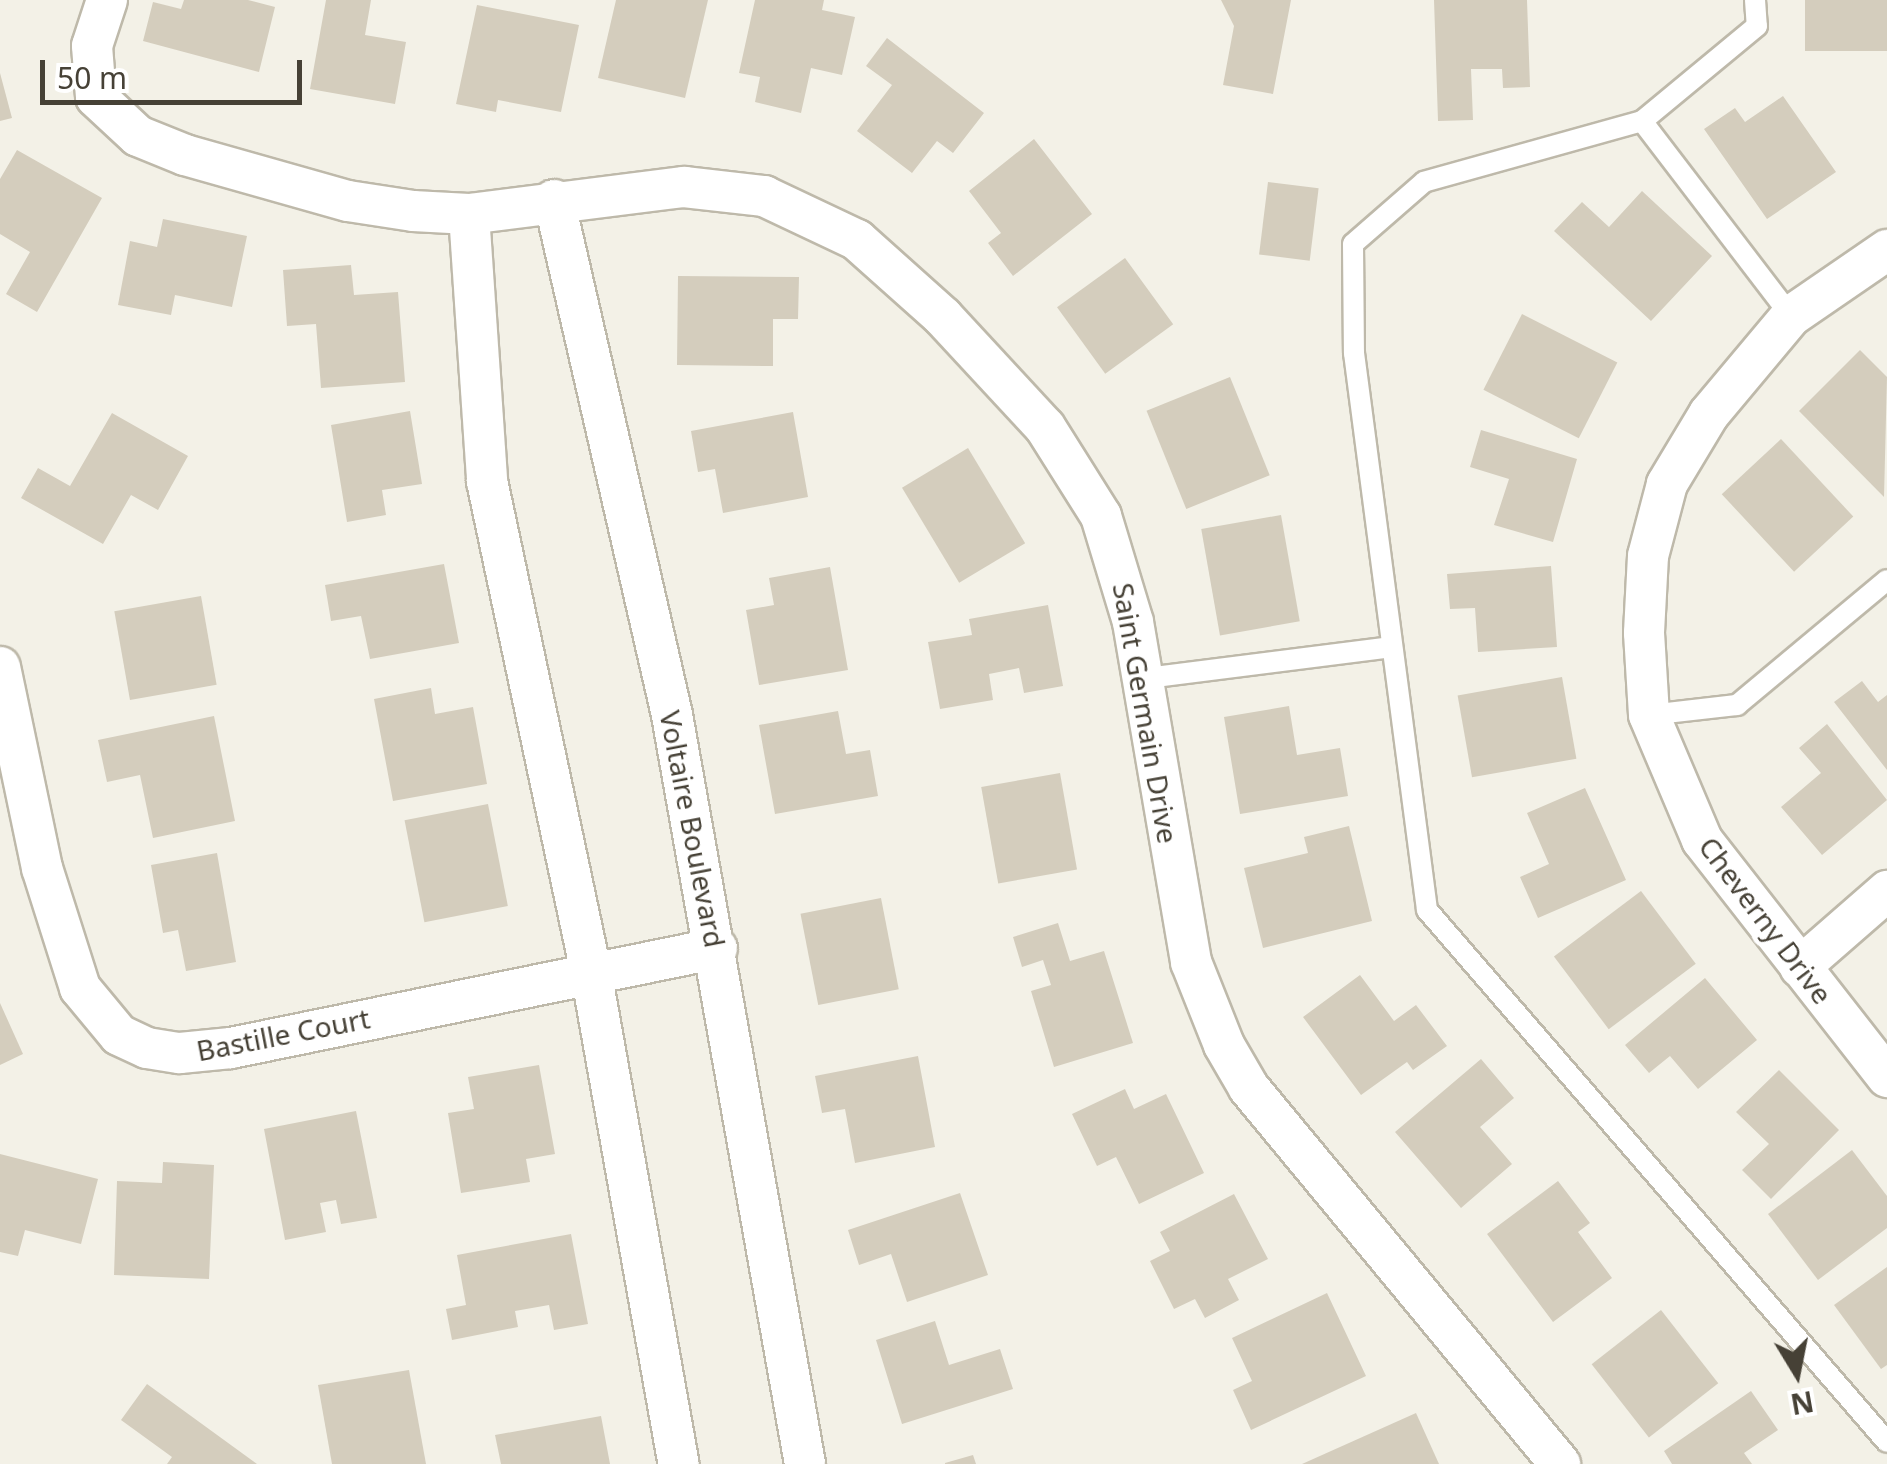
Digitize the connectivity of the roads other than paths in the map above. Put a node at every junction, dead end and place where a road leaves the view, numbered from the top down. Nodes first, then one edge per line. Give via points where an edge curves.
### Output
1 (107, 0) edge
2 (1755, 0) edge
3 (1642, 122) junction
4 (554, 200) junction
5 (469, 214) junction
6 (1887, 250) edge
7 (1791, 316) junction
8 (1887, 580) edge
9 (1392, 648) junction
10 (0, 667) edge
11 (1140, 679) junction
12 (1649, 715) junction
13 (1887, 891) edge
14 (716, 948) junction
15 (1800, 966) junction
16 (590, 972) junction
17 (1887, 1076) edge
18 (1887, 1442) edge
19 (679, 1464) edge
20 (806, 1464) edge
21 (1560, 1464) edge

1 - 5 street, Saint Germain Drive via 90,74 112,118 138,136 348,201
2 - 3 lane via 1757,26
3 - 7 lane
3 - 9 lane via 1424,182 1353,244 1354,353
4 - 5 street, Saint Germain Drive
4 - 11 street, Saint Germain Drive via 684,187 733,190 800,209 858,240 1046,428 1082,480 1116,559
4 - 14 street, Voltaire Boulevard via 672,716
5 - 16 street via 487,481
6 - 7 street, Cheverny Drive
7 - 12 street, Cheverny Drive via 1709,414 1667,484 1648,556
8 - 12 lane via 1737,705
9 - 11 lane
9 - 18 lane via 1426,910
10 - 16 street, Bastille Court via 65,948 80,988 120,1035 180,1053 231,1048
11 - 21 street, Saint Germain Drive via 1191,962 1249,1088
12 - 15 street, Cheverny Drive via 1702,840
13 - 15 street
14 - 16 street, Bastille Court
14 - 20 street, Voltaire Boulevard
15 - 17 street, Cheverny Drive
16 - 19 street

